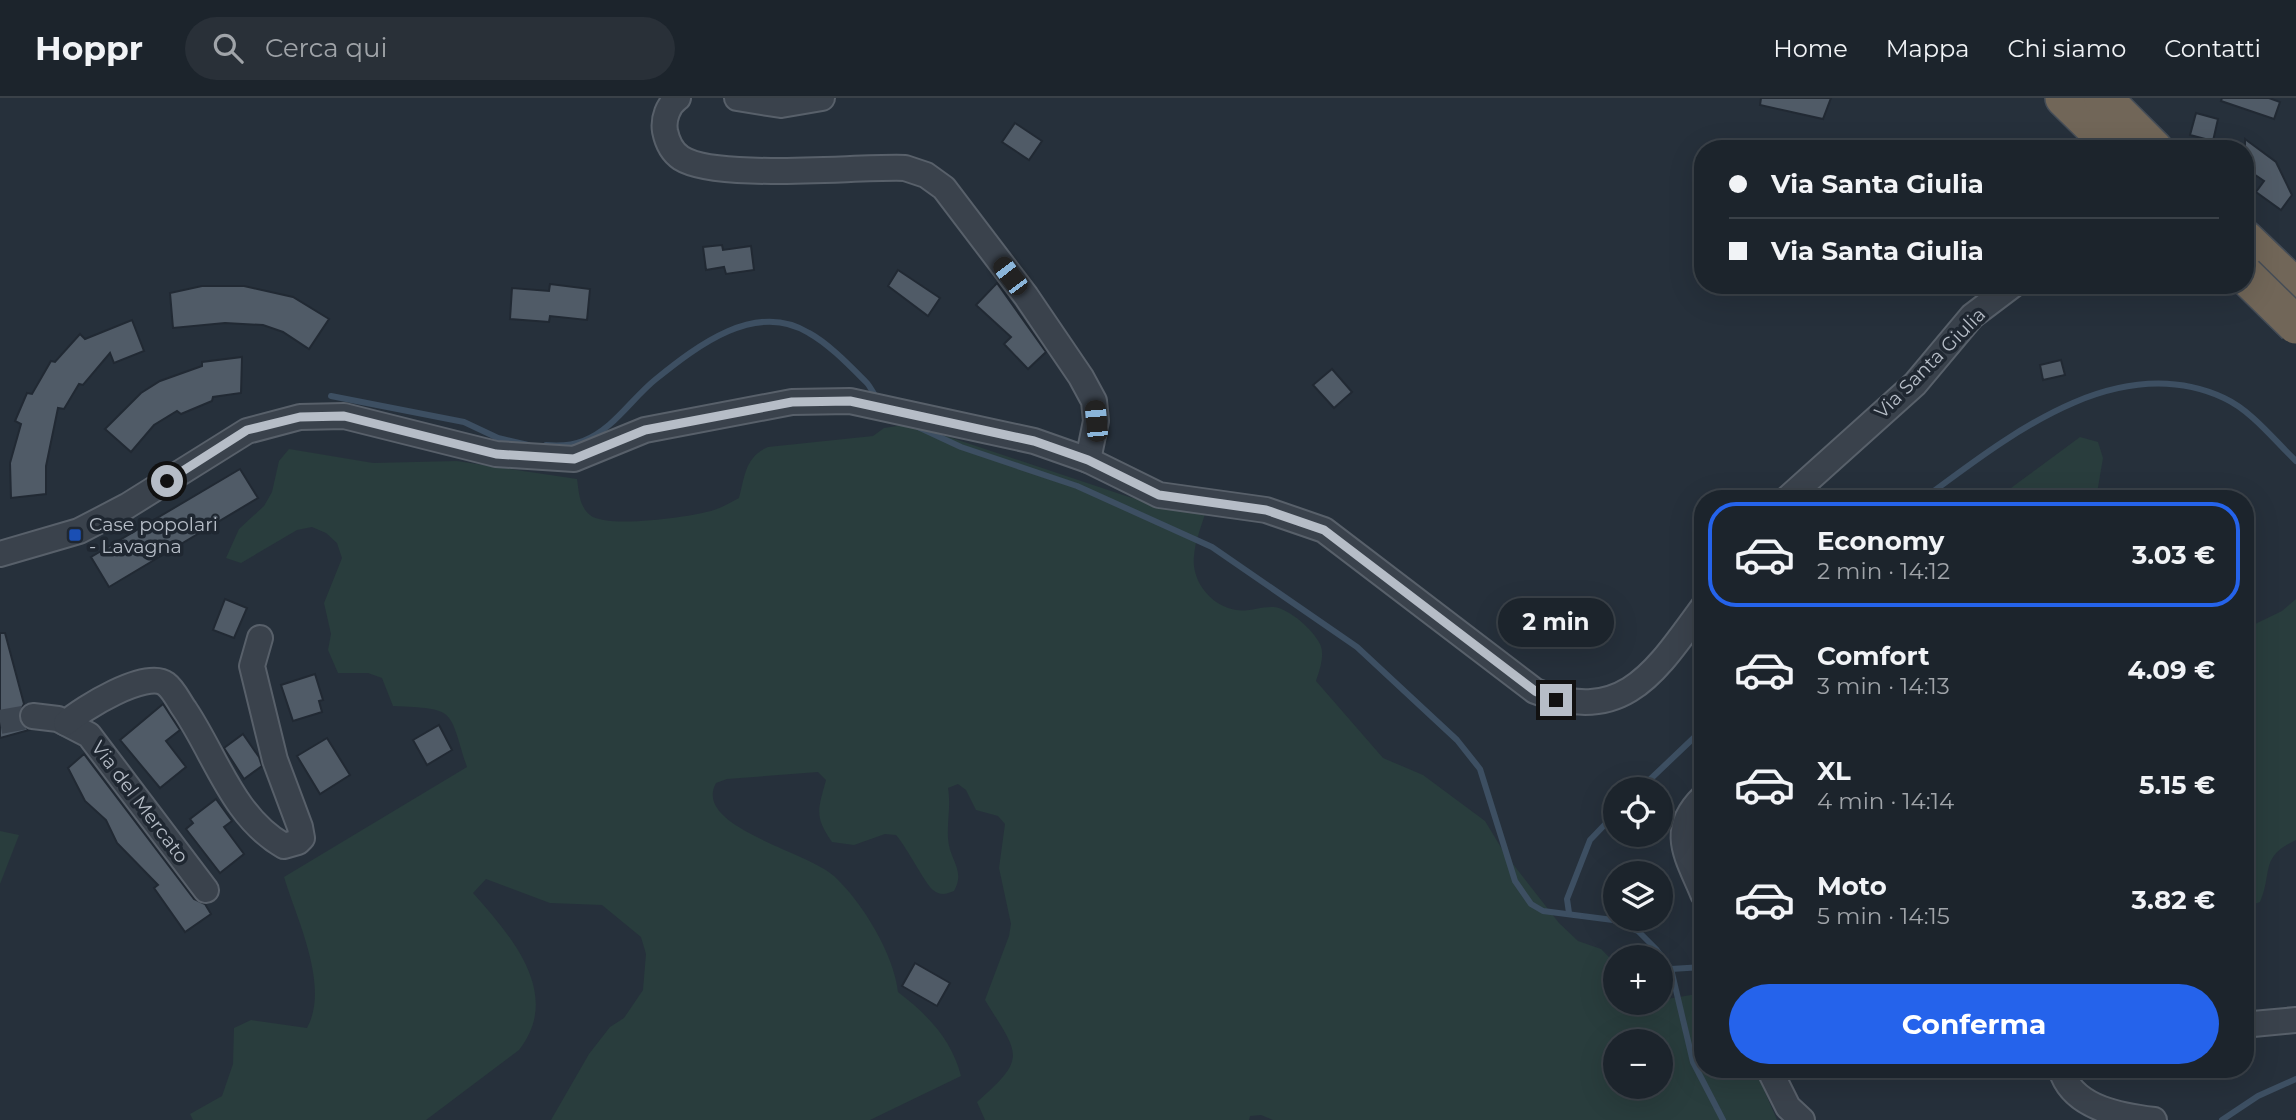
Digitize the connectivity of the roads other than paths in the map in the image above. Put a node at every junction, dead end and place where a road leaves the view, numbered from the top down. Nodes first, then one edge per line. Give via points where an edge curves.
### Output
1 (678, 98) edge
2 (737, 98) edge
3 (822, 98) edge
4 (2064, 98) edge
5 (2103, 98) edge
6 (2107, 140) edge
7 (2145, 140) edge
8 (2254, 248) edge
9 (2254, 284) edge
10 (2254, 286) edge
11 (2296, 288) edge
12 (2001, 294) edge
13 (2296, 300) edge
14 (2296, 325) edge
15 (1088, 460) junction
16 (1797, 490) edge
17 (0, 554) edge
18 (1694, 619) edge
19 (1694, 637) edge
20 (260, 638) dead end
21 (1669, 652) junction
22 (33, 716) tunnel mouth
23 (66, 723) junction
24 (1694, 809) edge
25 (1694, 872) edge
26 (206, 890) dead end
27 (2296, 1020) edge
28 (2254, 1024) edge
29 (1774, 1078) edge
30 (2064, 1078) edge
31 (1802, 1120) edge
32 (2154, 1120) edge

1 - 15 street via 665,114 665,130 672,150 682,159 741,169 905,168 944,188 1026,296 1088,389 1096,421
2 - 3 street via 781,105
4 - 6 highway
5 - 7 highway
8 - 11 highway
9 - 14 highway, bridge
10 - 13 street
12 - 16 street, Via Santa Giulia via 1972,316 1915,384
15 - 17 street via 1034,441 850,401 792,402 645,430 574,459 496,454 344,416 316,415 247,430 79,531
15 - 21 street via 1159,495 1266,510 1324,530 1535,691 1556,700 1600,704 1631,690
18 - 21 street
19 - 21 street
20 - 23 street via 252,666 275,760 300,827 298,842 284,846 256,825 166,683 153,679 128,687
22 - 23 street, Via del Mercato
23 - 26 street, Via del Mercato via 89,735
24 - 25 street via 1685,821 1681,841
27 - 28 street
29 - 31 street via 1788,1107
30 - 32 street via 2079,1096 2120,1116

